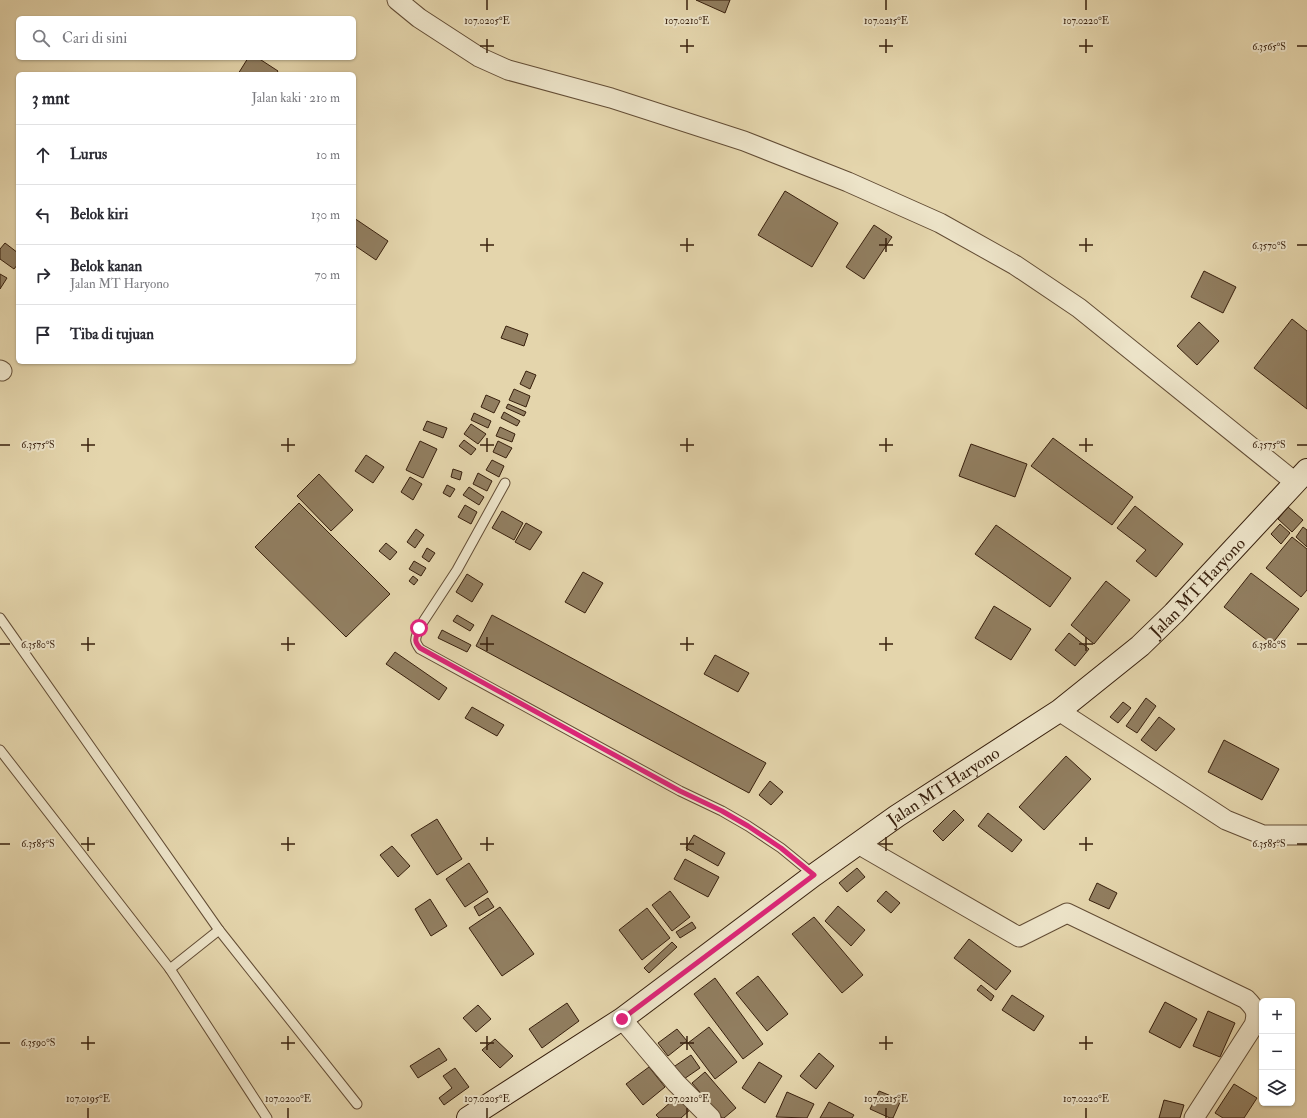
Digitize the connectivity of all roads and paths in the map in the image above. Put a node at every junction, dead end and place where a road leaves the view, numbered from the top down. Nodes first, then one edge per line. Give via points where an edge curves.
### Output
1 (397, 0) edge
2 (1301, 477) edge
3 (505, 483) dead end
4 (0, 618) edge
5 (1059, 711) junction
6 (0, 750) edge
7 (1307, 835) edge
8 (858, 844) junction
9 (814, 875) junction
10 (219, 930) junction
11 (170, 969) junction
12 (622, 1019) junction
13 (357, 1104) dead end
14 (266, 1118) edge
15 (468, 1118) edge
16 (712, 1118) edge
17 (1194, 1118) edge

1 - 2 street via 419,18 479,57 508,70 611,98 744,141 848,182 940,224 1015,264 1079,308
2 - 5 main road, Jalan MT Haryono via 1140,646
3 - 9 lane via 457,570 419,628 416,643 420,648 680,791 722,811 781,848
4 - 10 lane
5 - 7 street via 1226,820 1263,835
5 - 8 main road, Jalan MT Haryono via 947,782
6 - 11 lane
8 - 9 main road, Jalan MT Haryono
8 - 17 street via 1019,937 1067,913 1246,999 1256,1014 1254,1025
9 - 12 main road, Jalan MT Haryono
10 - 11 lane
10 - 13 lane
11 - 14 lane
12 - 15 main road, Jalan MT Haryono
12 - 16 street via 676,1083

